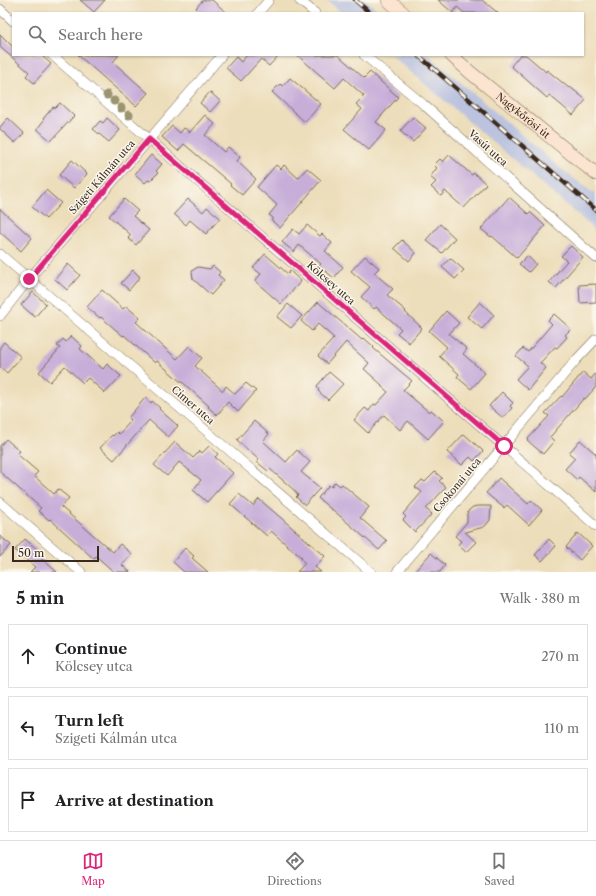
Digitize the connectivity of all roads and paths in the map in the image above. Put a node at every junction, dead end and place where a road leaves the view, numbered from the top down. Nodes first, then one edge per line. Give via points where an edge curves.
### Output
1 (269, 0) edge
2 (300, 0) edge
3 (388, 0) edge
4 (0, 9) edge
5 (259, 12) edge
6 (314, 12) edge
7 (402, 12) edge
8 (12, 20) edge
9 (53, 56) edge
10 (221, 56) edge
11 (365, 56) edge
12 (452, 56) edge
13 (149, 139) junction
14 (596, 174) edge
15 (0, 254) edge
16 (596, 258) edge
17 (29, 279) junction
18 (0, 316) edge
19 (596, 339) edge
20 (504, 446) junction
21 (0, 502) edge
22 (596, 526) edge
23 (81, 572) edge
24 (371, 572) edge
25 (397, 572) edge

1 - 5 street
2 - 6 street
3 - 7 main road
4 - 8 street
9 - 13 street, Kölcsey utca
10 - 13 street, Szigeti Kálmán utca
11 - 16 street, Vasút utca
12 - 14 main road, Nagykőrösi út
13 - 17 street, Szigeti Kálmán utca
13 - 20 street, Kölcsey utca
15 - 17 street, Címer utca
17 - 18 street, Szigeti Kálmán utca
17 - 24 street, Címer utca
19 - 20 street, Csokonai utca
20 - 22 street, Kölcsey utca
20 - 25 street, Csokonai utca
21 - 23 street

